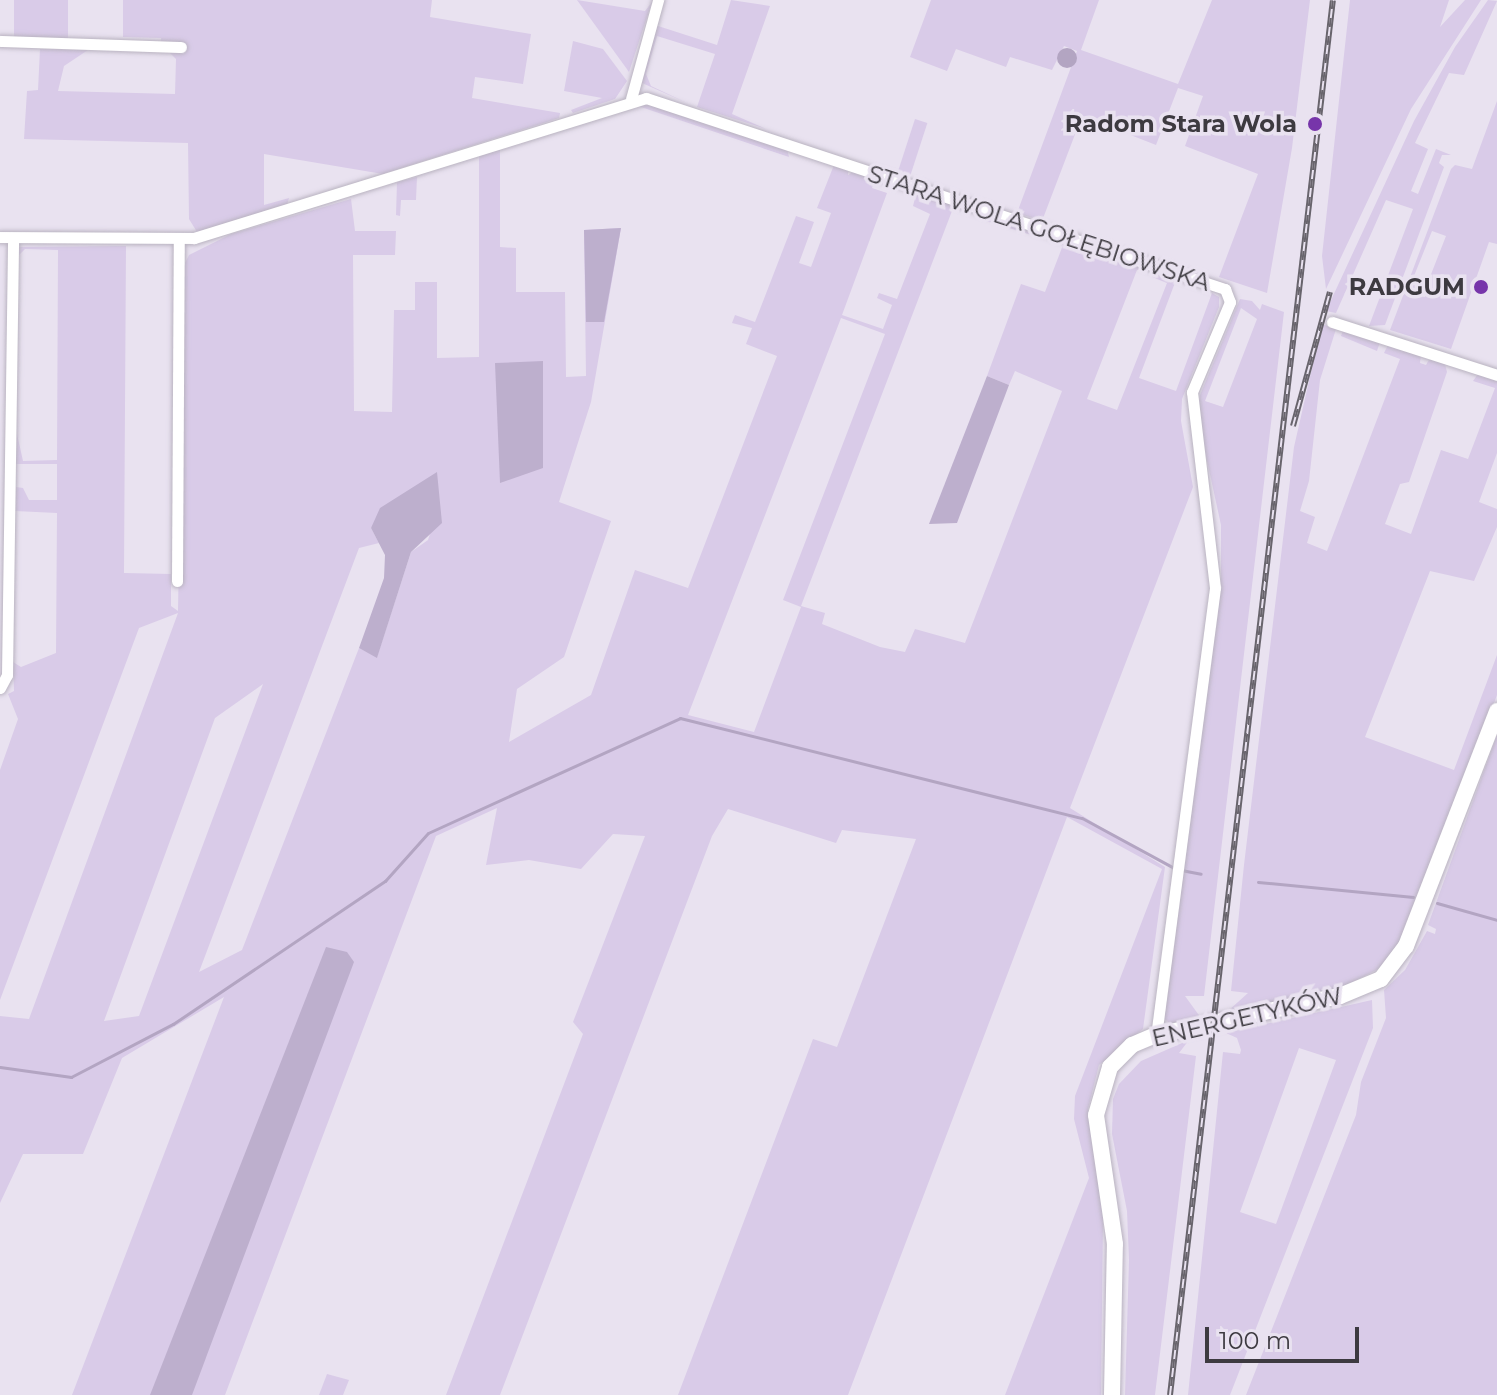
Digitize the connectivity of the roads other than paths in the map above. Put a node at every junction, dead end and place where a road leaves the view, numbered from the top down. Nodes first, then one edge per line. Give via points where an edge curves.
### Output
1 (658, 0) edge
2 (0, 41) edge
3 (181, 47) dead end
4 (631, 99) junction
5 (6, 237) edge
6 (179, 241) junction
7 (1332, 322) dead end
8 (1497, 375) edge
9 (177, 581) dead end
10 (0, 688) edge
11 (1497, 711) edge
12 (1156, 1035) junction
13 (1112, 1395) edge

1 - 4 street
2 - 3 street
4 - 6 street
4 - 12 street, STARA WOLA GOŁĘBIOWSKA via 660,102 1228,292 1230,302 1192,392 1215,588 1175,860
5 - 6 street
5 - 10 street via 7,675
6 - 9 street
7 - 8 street
11 - 12 main road, ENERGETYKÓW via 1406,946 1381,979 1340,996
12 - 13 main road, ENERGETYKÓW via 1132,1045 1110,1067 1097,1100 1097,1135 1115,1244

